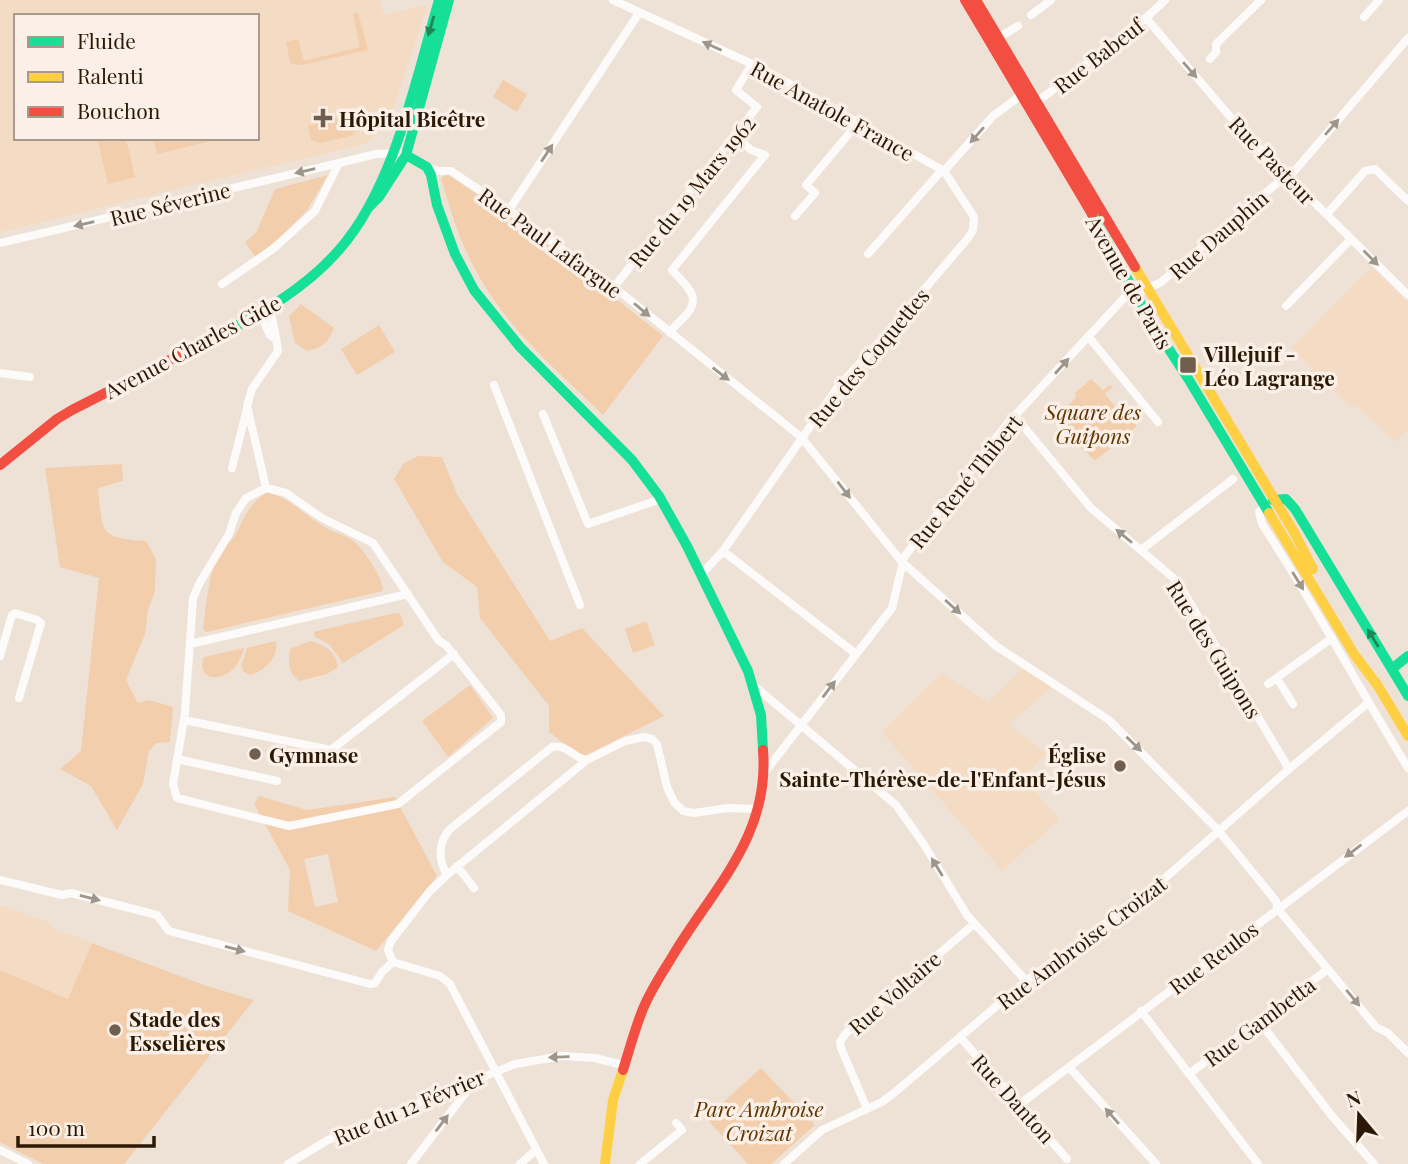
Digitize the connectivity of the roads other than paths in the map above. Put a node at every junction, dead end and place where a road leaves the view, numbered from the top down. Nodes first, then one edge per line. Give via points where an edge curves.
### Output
1 (439, 0) edge
2 (449, 0) edge
3 (613, 0) edge
4 (965, 0) edge
5 (976, 0) edge
6 (1051, 0) edge
7 (1165, 0) edge
8 (1261, 0) edge
9 (1379, 0) edge
10 (639, 13) junction
11 (1031, 15) dead end
12 (1364, 17) dead end
13 (1146, 18) junction
14 (1018, 26) dead end
15 (998, 38) junction
16 (1408, 38) edge
17 (1210, 59) dead end
18 (752, 64) junction
19 (1024, 93) junction
20 (1033, 105) junction
21 (859, 123) junction
22 (734, 136) junction
23 (401, 153) junction
24 (340, 163) junction
25 (427, 167) junction
26 (944, 171) junction
27 (1286, 177) junction
28 (1408, 201) edge
29 (509, 210) junction
30 (1327, 215) junction
31 (795, 216) dead end
32 (1351, 239) junction
33 (0, 243) edge
34 (869, 254) dead end
35 (222, 284) dead end
36 (614, 287) junction
37 (1149, 289) junction
38 (1135, 292) junction
39 (1408, 295) edge
40 (1286, 306) dead end
41 (264, 311) junction
42 (669, 332) junction
43 (1088, 336) junction
44 (0, 373) edge
45 (30, 377) dead end
46 (494, 385) dead end
47 (247, 406) junction
48 (543, 414) dead end
49 (1015, 416) junction
50 (1158, 422) dead end
51 (801, 437) junction
52 (0, 464) edge
53 (233, 468) dead end
54 (1233, 479) dead end
55 (266, 488) junction
56 (661, 499) junction
57 (1269, 502) junction
58 (1140, 550) junction
59 (723, 551) junction
60 (902, 562) junction
61 (701, 575) junction
62 (408, 594) junction
63 (580, 605) dead end
64 (1332, 638) junction
65 (191, 644) junction
66 (454, 654) junction
67 (856, 654) junction
68 (0, 656) edge
69 (1408, 656) edge
70 (1393, 668) junction
71 (1278, 678) junction
72 (752, 684) junction
73 (1268, 684) dead end
74 (1408, 696) edge
75 (19, 698) dead end
76 (1368, 703) junction
77 (1293, 704) dead end
78 (184, 720) junction
79 (1408, 721) edge
80 (803, 724) junction
81 (1408, 736) edge
82 (177, 759) junction
83 (587, 760) junction
84 (1408, 768) edge
85 (1289, 769) junction
86 (765, 772) junction
87 (277, 782) dead end
88 (758, 808) junction
89 (1408, 811) edge
90 (1221, 834) junction
91 (457, 866) junction
92 (447, 875) junction
93 (0, 880) edge
94 (474, 888) dead end
95 (1277, 908) junction
96 (974, 925) junction
97 (393, 962) junction
98 (1328, 969) junction
99 (1026, 981) junction
100 (1142, 1012) junction
101 (1259, 1021) junction
102 (960, 1037) junction
103 (1408, 1054) edge
104 (623, 1065) junction
105 (1069, 1067) junction
106 (495, 1070) junction
107 (1189, 1074) junction
108 (470, 1081) junction
109 (1020, 1104) junction
110 (867, 1109) junction
111 (676, 1123) dead end
112 (0, 1150) edge
113 (537, 1150) junction
114 (1067, 1159) dead end
115 (28, 1164) edge
116 (288, 1164) edge
117 (411, 1164) edge
118 (520, 1164) edge
119 (544, 1164) edge
120 (605, 1164) edge
121 (640, 1164) edge
122 (784, 1164) edge
123 (1156, 1164) edge
124 (1258, 1164) edge
125 (1374, 1164) edge

1 -> 23 main road
2 - 23 main road
3 - 10 street, Rue Anatole France
4 - 19 main road
5 - 15 main road
6 - 11 street
7 - 13 street, Rue Babeuf
8 - 17 street via 1216,44
9 - 12 street
18 -> 10 street, Rue Anatole France
29 -> 10 street
13 - 20 street, Rue Babeuf
13 -> 27 street, Rue Pasteur
14 - 15 street
15 - 19 main road
27 -> 16 street, Rue Dauphin
18 - 21 street, Rue Anatole France
18 - 22 street, Rue du 19 Mars 1962 via 736,90 757,107
19 - 20 main road
19 -> 26 street via 993,116
20 - 37 main road, Avenue de Paris
20 - 38 main road, Avenue de Paris
21 - 26 street, Rue Anatole France
21 - 31 street via 806,185 814,193
22 - 36 street, Rue du 19 Mars 1962
22 - 42 street via 765,155 672,270 694,301 692,310
23 - 24 street, Rue Séverine
23 - 25 main road
23 - 41 main road, Avenue Charles Gide via 379,197 331,260
24 -> 33 street, Rue Séverine
24 - 35 street via 315,211 274,249
25 - 29 street, Rue Paul Lafargue via 451,171
25 - 56 main road via 454,254 474,289 520,347 632,460
26 - 34 street
26 - 51 street, Rue des Coquettes via 974,218 973,230 837,388
27 - 30 street, Rue Pasteur
27 - 37 street, Rue Dauphin
28 - 30 street via 1375,169 1364,171
29 - 36 street, Rue Paul Lafargue
30 - 32 street, Rue Pasteur
32 -> 39 street, Rue Pasteur
32 - 40 street
36 -> 42 street, Rue Paul Lafargue
37 - 38 street
37 - 57 main road, Avenue de Paris
38 - 43 street, Rue René Thibert
38 - 57 main road, Avenue de Paris
41 - 47 street via 278,351 252,389
41 - 52 main road, Avenue Charles Gide via 72,410
42 -> 51 street, Rue Paul Lafargue
49 -> 43 street, Rue René Thibert
43 - 50 street
44 - 45 street
46 - 63 street
47 - 53 street
47 - 55 street
48 - 56 street via 588,524
58 -> 49 street, Rue des Guipons via 1091,508
49 - 60 street, Rue René Thibert
51 - 59 street, Rue des Coquettes
51 -> 60 street, Rue Paul Lafargue
54 - 58 street
55 - 62 street via 286,493 322,518 373,542
55 - 65 street via 246,498 198,584
56 - 61 main road
57 -> 64 street, Avenue de Paris via 1259,512 1262,524
70 -> 57 main road, Avenue de Paris via 1296,509 1286,499
57 - 79 main road, Avenue de Paris
57 - 81 main road, Avenue de Paris via 1354,654
58 - 85 street, Rue des Guipons via 1177,581
59 - 61 street, Rue des Coquettes
59 - 67 street
60 - 67 street, Rue René Thibert via 892,608
60 -> 90 street, Rue Paul Lafargue via 996,646 1109,720
61 - 72 main road
62 - 65 street
62 - 66 street via 439,641
64 - 71 street
64 - 76 street, Avenue de Paris
65 - 78 street
66 - 78 street via 331,750
66 - 82 street via 501,715 501,722 398,804 289,826 177,798 173,784
80 -> 67 street, Rue René Thibert
68 - 75 street via 12,615 41,623
69 - 70 main road
70 - 74 main road, Avenue de Paris
71 - 73 street
71 - 77 street
72 - 80 street
72 - 86 main road via 763,730
76 - 84 street, Avenue de Paris
76 - 85 street, Rue Ambroise Croizat
78 - 82 street
80 - 86 street, Rue René Thibert
96 -> 80 street via 896,805
82 - 87 street
83 - 88 street via 625,741 652,738 667,787 683,811
83 - 91 street
83 - 92 street via 565,747 552,747 471,811 442,842 440,855
85 - 90 street, Rue Ambroise Croizat
86 - 88 main road
88 - 104 main road via 743,848 656,983
89 -> 95 street, Rue Reulos
90 - 95 street, Rue Paul Lafargue
90 - 99 street, Rue Ambroise Croizat
91 - 92 street
91 - 94 street
92 - 97 street via 391,941 388,950
93 -> 97 street via 157,915 169,932 370,984
95 - 98 street, Rue Paul Lafargue
95 - 100 street, Rue Reulos
96 - 99 street
96 - 110 street, Rue Voltaire via 841,1039
97 - 106 street via 440,976 450,984
98 - 101 street, Rue Gambetta
98 -> 103 street, Rue Paul Lafargue via 1376,1027
99 - 102 street, Rue Ambroise Croizat
100 - 105 street, Rue Reulos
100 - 107 street
101 - 107 street, Rue Gambetta
101 - 125 street
102 - 109 street, Rue Danton
102 - 110 street, Rue Ambroise Croizat via 894,1093
104 -> 106 street, Rue du 12 Février via 562,1056
104 - 120 main road via 613,1100
105 - 109 street, Rue Reulos
123 -> 105 street
106 - 108 street, Rue du 12 Février
106 - 113 street
107 - 124 street
108 - 116 street, Rue du 12 Février via 328,1140
117 -> 108 street
109 - 114 street, Rue Danton
110 - 122 street, Rue Ambroise Croizat via 822,1130
111 - 121 street via 682,1130
112 - 115 street
113 - 118 street
113 - 119 street

